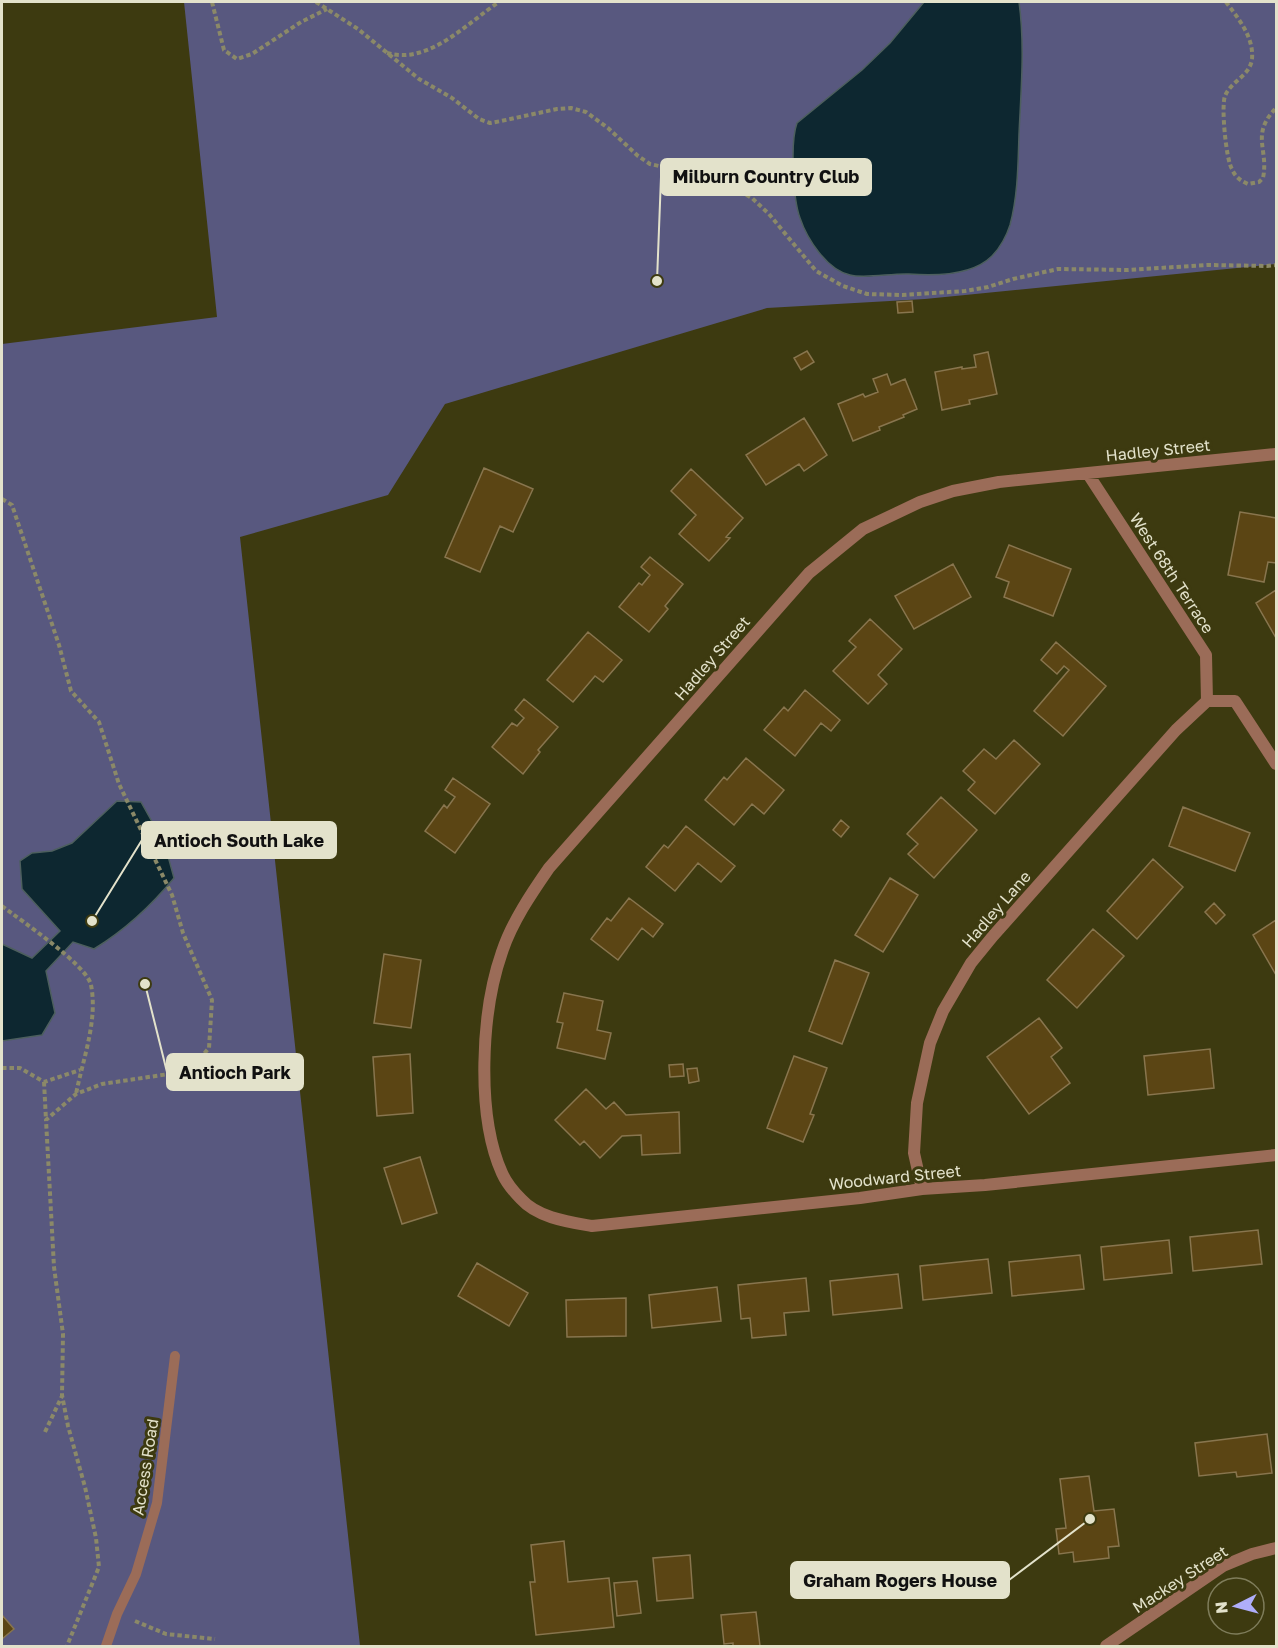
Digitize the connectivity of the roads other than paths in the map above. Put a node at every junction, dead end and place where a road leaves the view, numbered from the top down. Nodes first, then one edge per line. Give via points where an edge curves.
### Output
1 (1276, 454) edge
2 (1088, 474) junction
3 (1207, 702) junction
4 (1276, 764) edge
5 (1276, 1155) edge
6 (921, 1188) junction
7 (522, 1201) joint
8 (175, 1356) dead end
9 (1276, 1548) edge
10 (106, 1647) edge
11 (1106, 1647) edge

1 - 2 street, Hadley Street
2 - 3 street, West 68th Terrace via 1206,655
2 - 7 street, Hadley Street via 999,482 953,491 863,529 809,573 549,868 502,950 485,1030 490,1138 502,1175
3 - 4 street via 1235,701
3 - 6 street, Hadley Lane via 1176,730 971,963 943,1011 930,1043 917,1103 914,1153
5 - 6 street, Woodward Street
6 - 7 street, Woodward Street via 592,1226 555,1220
8 - 10 lane, Access Road via 157,1503 136,1574
9 - 11 street, Mackey Street via 1223,1566

